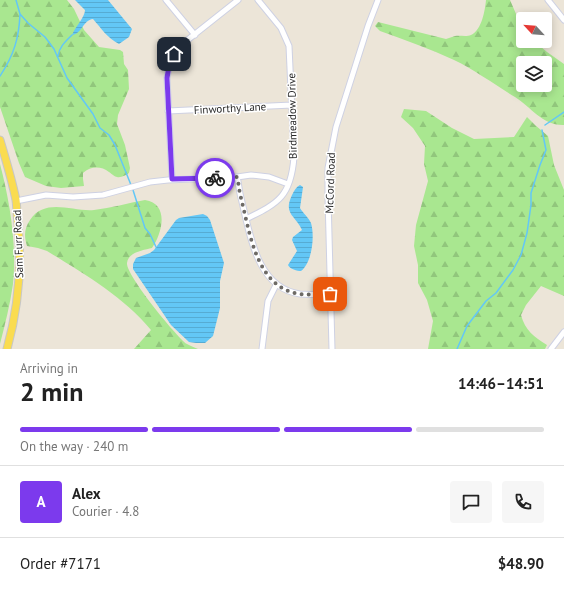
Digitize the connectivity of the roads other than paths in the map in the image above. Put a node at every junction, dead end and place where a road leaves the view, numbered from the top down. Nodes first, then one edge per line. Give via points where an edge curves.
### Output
1 (166, 0) edge
2 (238, 0) edge
3 (258, 0) edge
4 (378, 0) edge
5 (548, 0) edge
6 (564, 20) edge
7 (195, 35) junction
8 (292, 105) junction
9 (168, 111) junction
10 (0, 140) edge
11 (237, 177) junction
12 (172, 179) junction
13 (288, 184) junction
14 (16, 201) junction
15 (246, 219) junction
16 (276, 284) junction
17 (330, 294) junction
18 (564, 332) edge
19 (7, 349) edge
20 (262, 349) edge
21 (332, 349) edge
22 (552, 349) edge

1 - 7 street
2 - 7 street
3 - 8 street, Birdmeadow Drive via 281,28 289,46
4 - 17 street, McCord Road via 330,153
5 - 6 street
7 - 9 street via 174,54 169,66
8 - 9 street, Finworthy Lane
8 - 13 street, Birdmeadow Drive via 294,157 293,171
9 - 12 street
10 - 14 main road, Sam Furr Road
11 - 12 street
11 - 13 street via 261,176
11 - 15 street
12 - 14 street via 150,182 103,196 46,195
13 - 15 street, Birdmeadow Drive via 279,200
14 - 19 main road, Sam Furr Road via 20,245 19,282
15 - 16 street via 260,263
16 - 17 street via 285,290 300,294
16 - 20 street via 268,301
17 - 21 street, McCord Road
18 - 22 street

